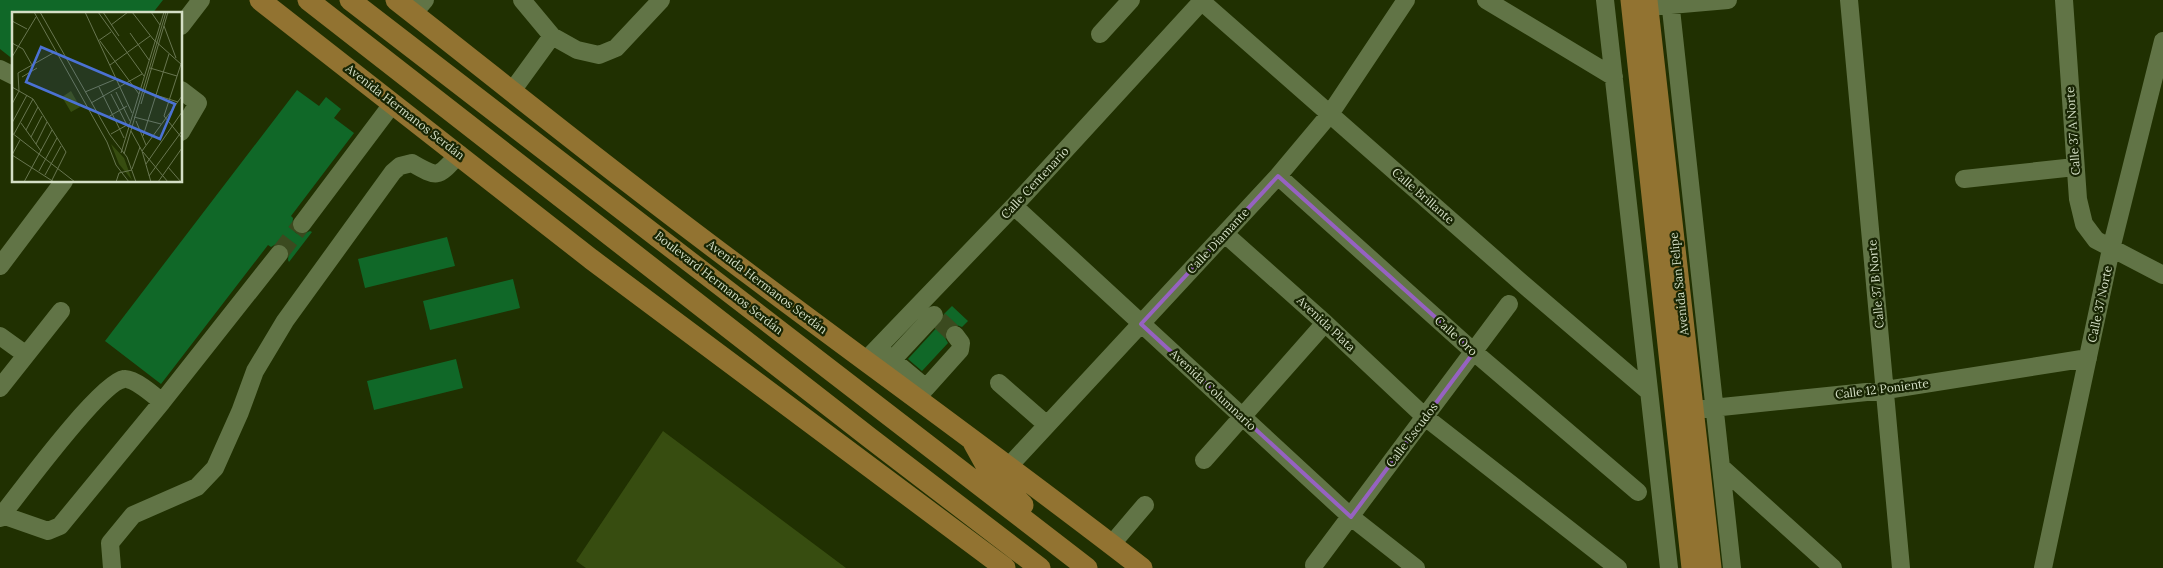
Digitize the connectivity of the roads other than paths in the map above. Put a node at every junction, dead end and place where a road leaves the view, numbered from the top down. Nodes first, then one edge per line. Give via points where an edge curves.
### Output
1 (201, 0) edge
2 (260, 0) edge
3 (281, 0) edge
4 (298, 0) edge
5 (308, 0) edge
6 (350, 0) edge
7 (396, 0) edge
8 (522, 0) edge
9 (661, 0) edge
10 (1131, 0) edge
11 (1406, 0) edge
12 (1486, 0) edge
13 (1605, 0) edge
14 (1728, 0) edge
15 (1849, 0) edge
16 (2064, 0) edge
17 (1201, 1) edge
18 (1670, 3) edge
19 (1639, 4) edge
20 (419, 7) edge
21 (292, 24) junction
22 (182, 25) edge
23 (1100, 34) dead end
24 (552, 36) junction
25 (2163, 41) edge
26 (315, 42) junction
27 (0, 69) edge
28 (12, 75) edge
29 (1614, 77) junction
30 (182, 91) edge
31 (512, 91) junction
32 (393, 103) junction
33 (1330, 114) junction
34 (182, 130) edge
35 (459, 154) junction
36 (2075, 167) junction
37 (579, 176) junction
38 (1278, 176) junction
39 (1964, 179) dead end
40 (63, 182) edge
41 (543, 183) junction
42 (630, 184) junction
43 (1014, 206) junction
44 (302, 224) tunnel mouth
45 (1225, 234) junction
46 (2111, 249) junction
47 (279, 254) tunnel mouth
48 (0, 266) edge
49 (2163, 275) edge
50 (786, 301) junction
51 (921, 302) junction
52 (1509, 304) dead end
53 (61, 311) dead end
54 (1325, 323) junction
55 (1141, 324) junction
56 (955, 335) dead end
57 (0, 336) edge
58 (1474, 352) junction
59 (25, 354) junction
60 (2088, 358) junction
61 (879, 360) junction
62 (999, 383) dead end
63 (0, 388) edge
64 (856, 390) junction
65 (1886, 390) junction
66 (1648, 391) junction
67 (921, 394) junction
68 (162, 402) junction
69 (1714, 408) junction
70 (1684, 411) junction
71 (1242, 416) junction
72 (1425, 417) junction
73 (1047, 425) junction
74 (972, 439) junction
75 (1204, 460) dead end
76 (1009, 466) junction
77 (1721, 467) junction
78 (1638, 492) dead end
79 (1145, 505) dead end
80 (1, 516) edge
81 (1351, 517) junction
82 (1032, 526) junction
83 (1127, 559) edge
84 (1314, 565) dead end
85 (112, 568) edge
86 (1005, 568) edge
87 (1040, 568) edge
88 (1087, 568) edge
89 (1416, 568) edge
90 (1618, 568) edge
91 (1669, 568) edge
92 (1692, 568) edge
93 (1711, 568) edge
94 (1732, 568) edge
95 (1833, 568) edge
96 (1901, 568) edge
97 (2043, 568) edge

1 - 22 street
2 - 21 main road, Avenida Hermanos Serdán
3 - 21 main road
4 - 26 main road
5 - 41 main road
6 - 37 main road, Boulevard Hermanos Serdán
7 - 20 main road, Avenida Hermanos Serdán
8 - 24 street
9 - 24 street via 616,48 598,55 577,50
10 - 23 street
11 - 33 street, Calle Diamante
12 - 29 street
13 - 29 street
14 - 18 street
15 - 65 street, Calle 37 B Norte
16 - 36 street, Calle 37 A Norte
17 - 33 street, Calle Brillante
17 - 43 street, Calle Centenario
18 - 19 street
18 - 69 street, Avenida San Felipe
19 - 70 main road, Avenida San Felipe
20 - 31 main road, Avenida Hermanos Serdán
21 - 26 main road, Avenida Hermanos Serdán
24 - 31 street
25 - 46 street, Calle 37 Norte
26 - 32 main road, Avenida Hermanos Serdán
27 - 28 street
29 - 66 street
30 - 34 street via 198,103
31 - 42 main road, Avenida Hermanos Serdán
32 - 35 main road, Avenida Hermanos Serdán
32 - 44 street
33 - 38 street, Calle Diamante
33 - 66 street, Calle Brillante
35 - 41 main road
35 - 85 street via 438,174 430,174 412,163 393,172 285,321 255,371 215,468 197,487 133,515 110,542
35 - 86 main road, Avenida Hermanos Serdán via 591,259
36 - 39 street
36 - 46 street, Calle 37 A Norte via 2084,224 2096,240
37 - 42 main road
37 - 64 main road, Boulevard Hermanos Serdán
38 - 45 street, Calle Diamante
38 - 58 street, Calle Oro
40 - 48 street
41 - 87 main road
42 - 50 main road, Avenida Hermanos Serdán
43 - 51 street, Calle Centenario
43 - 55 street, Avenida Columnario
45 - 54 street, Avenida Plata
45 - 55 street, Calle Diamante
46 - 49 street, Calle 37 A Norte
46 - 60 street, Calle 37 Norte
47 - 68 street
50 - 61 main road, Avenida Hermanos Serdán
50 - 64 main road via 788,314 794,322 847,367 854,378
51 - 61 street, Calle Centenario
51 - 61 street via 937,317
52 - 58 street, Calle Escudos
53 - 59 street
54 - 71 street
54 - 72 street, Avenida Plata
55 - 71 street, Avenida Columnario
55 - 73 street, Calle Diamante
56 - 67 street via 962,347
57 - 59 street
58 - 72 street, Calle Escudos
58 - 78 street, Calle Oro
59 - 63 street
60 - 65 street, Calle 12 Poniente
60 - 97 street, Calle 37 Norte
61 - 67 main road, Avenida Hermanos Serdán
62 - 73 street
64 - 82 main road, Boulevard Hermanos Serdán
65 - 69 street, Calle 12 Poniente
65 - 96 street, Calle 37 B Norte
66 - 91 street
67 - 74 main road, Avenida Hermanos Serdán
68 - 80 street via 60,526 48,531
68 - 80 street via 131,380 124,378 116,382 78,420
69 - 70 street, Calle 12 Poniente
69 - 77 street, Avenida San Felipe
70 - 92 main road, Avenida San Felipe
70 - 93 main road, Avenida San Felipe
71 - 75 street
71 - 81 street, Avenida Columnario
72 - 81 street, Calle Escudos
72 - 90 street, Avenida Plata
73 - 76 street, Calle Diamante
74 - 76 main road, Avenida Hermanos Serdán
74 - 82 main road via 989,471 1024,506
76 - 83 main road, Avenida Hermanos Serdán
77 - 94 street, Avenida San Felipe
77 - 95 street
79 - 83 street
81 - 84 street, Calle Escudos
81 - 89 street, Avenida Columnario
82 - 88 main road, Boulevard Hermanos Serdán

